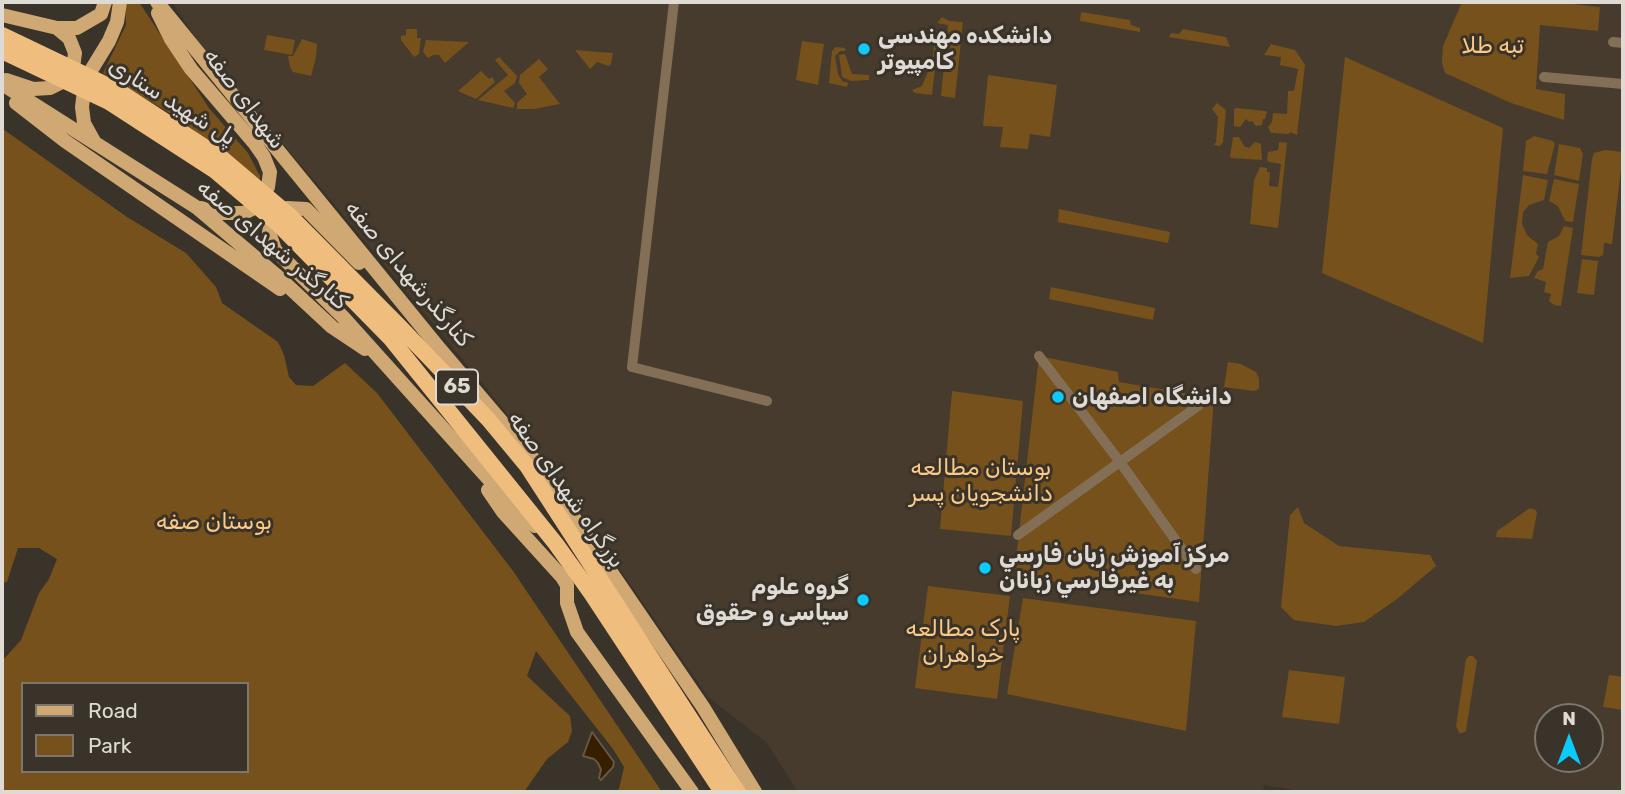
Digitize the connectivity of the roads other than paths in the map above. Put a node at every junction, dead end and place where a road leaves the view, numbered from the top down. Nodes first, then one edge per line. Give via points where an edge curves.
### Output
1 (105, 2) edge
2 (120, 2) edge
3 (155, 2) edge
4 (674, 2) edge
5 (2, 15) edge
6 (57, 28) junction
7 (2, 35) edge
8 (11, 50) edge
9 (1544, 77) dead end
10 (2, 82) edge
11 (1623, 84) edge
12 (2, 90) edge
13 (95, 143) junction
14 (196, 207) junction
15 (284, 220) junction
16 (332, 327) junction
17 (439, 348) junction
18 (1039, 356) dead end
19 (383, 362) junction
20 (766, 401) dead end
21 (1198, 406) dead end
22 (472, 461) junction
23 (1120, 462) junction
24 (1018, 536) dead end
25 (556, 544) junction
26 (1196, 569) dead end
27 (636, 634) junction
28 (747, 785) edge
29 (692, 792) edge
30 (722, 792) edge

1 - 6 main road via 101,14 90,22 77,28
2 - 13 main road via 117,22 84,91 84,122
3 - 14 main road, شهدای صفه via 191,69 255,144 270,172 262,198 244,213 221,214
3 - 17 main road, کنارگذرشهدای صفه
4 - 20 street via 632,367
5 - 6 main road
6 - 10 main road via 69,38 75,53 73,68 64,81 33,89
7 - 8 highway, 65
8 - 15 highway, پل شهید ستاری / 65 via 117,90 172,124 223,159
9 - 11 street
10 - 13 main road, کنارگذر شهدای صفه
12 - 16 main road via 65,141
13 - 14 main road, کنارگذر شهدای صفه
14 - 16 main road, کنارگذر شهدای صفه
15 - 25 highway, بزرگراه شهدای صفه / 65 via 391,338
15 - 27 highway, بزرگراه شهدای صفه / 65 via 496,429 527,466
16 - 19 main road, کنارگذر شهدای صفه
17 - 19 main road via 311,213 293,207 281,211 272,220 269,239 275,250
17 - 28 main road, کنارگذرشهدای صفه via 536,462 696,695
18 - 23 street
19 - 22 main road
21 - 23 street
22 - 25 main road
22 - 29 main road via 503,512 562,577 577,632
23 - 24 street
23 - 26 street
25 - 30 highway, بزرگراه شهدای صفه / 65
27 - 28 highway, بزرگراه شهدای صفه / 65
27 - 28 main road

